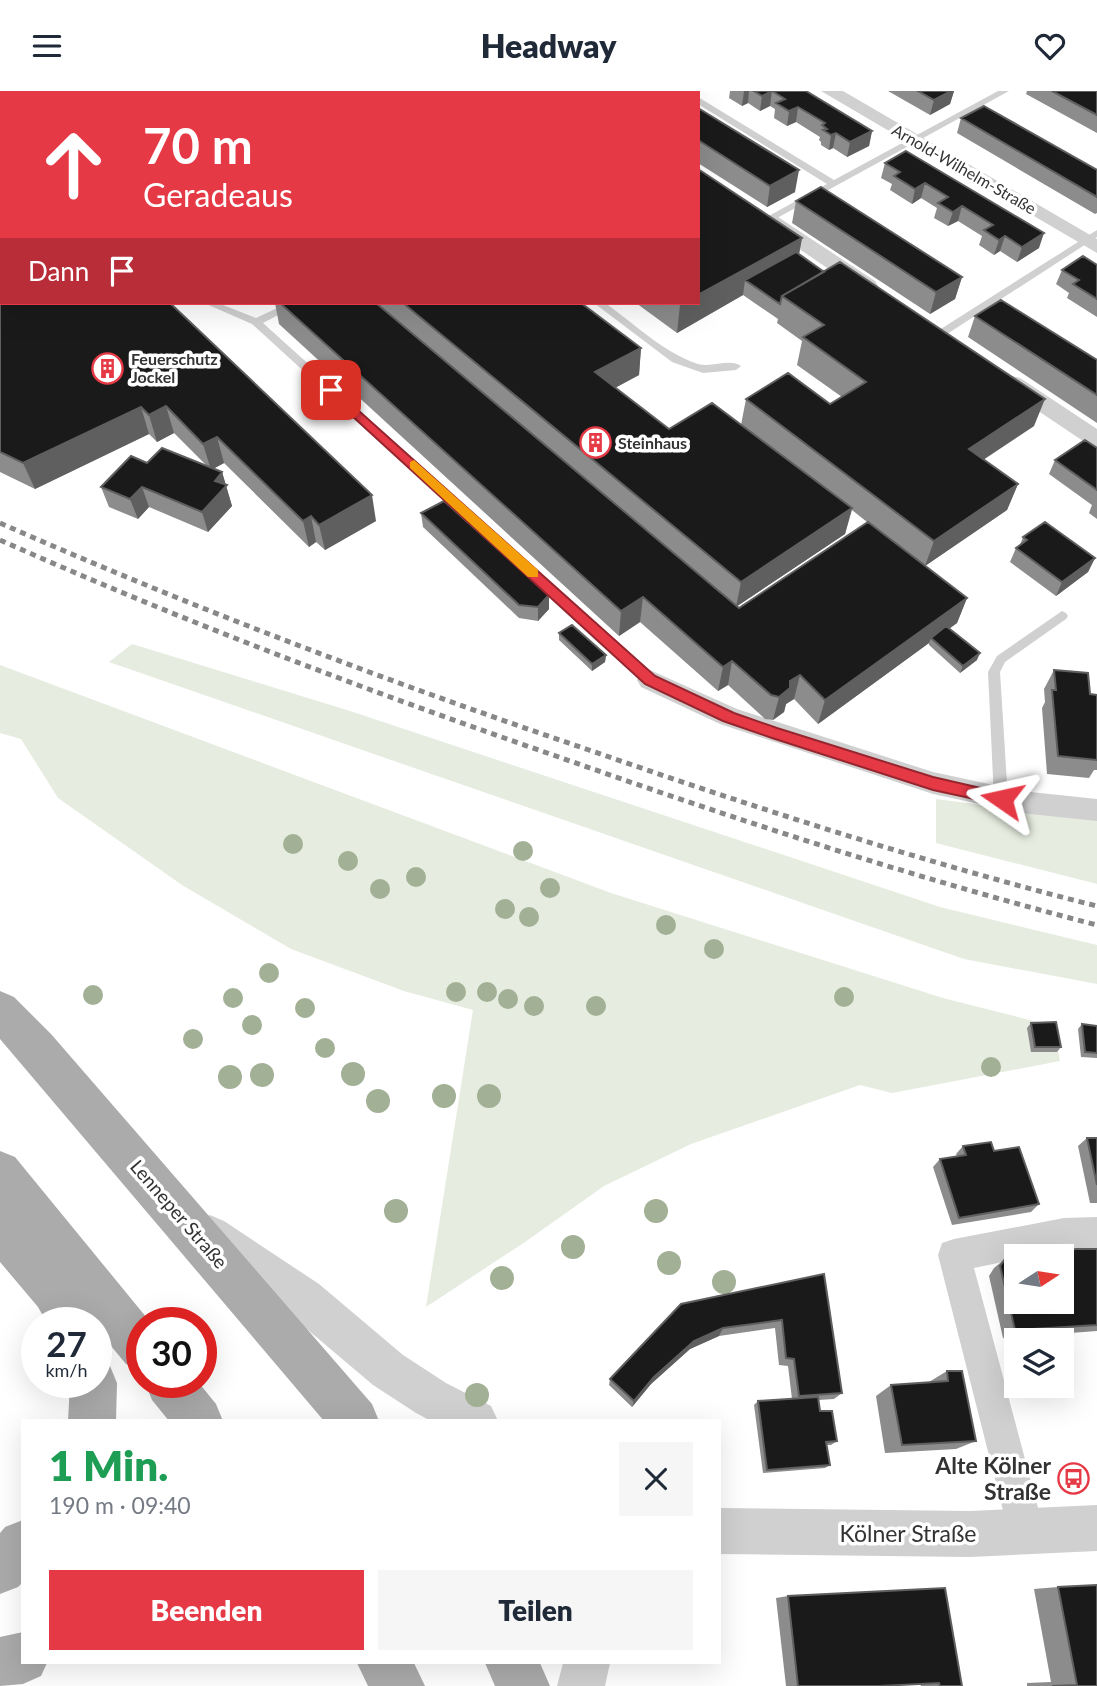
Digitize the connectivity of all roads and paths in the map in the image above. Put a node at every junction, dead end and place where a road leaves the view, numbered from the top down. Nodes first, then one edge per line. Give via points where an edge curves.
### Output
1 (830, 91) edge
2 (1005, 91) edge
3 (700, 101) edge
4 (914, 141) junction
5 (833, 184) junction
6 (762, 216) joint
7 (1093, 240) edge
8 (883, 296) edge
9 (214, 305) edge
10 (286, 305) edge
11 (602, 305) edge
12 (257, 322) junction
13 (935, 330) joint
14 (963, 349) edge
15 (736, 366) dead end
16 (996, 372) edge
17 (1097, 440) edge
18 (1062, 616) dead end
19 (650, 680) joint
20 (1002, 799) junction
21 (1097, 810) edge
22 (0, 1010) edge
23 (0, 1172) edge
24 (177, 1212) junction
25 (0, 1228) edge
26 (1097, 1233) edge
27 (64, 1307) edge
28 (126, 1328) edge
29 (93, 1398) edge
30 (181, 1398) edge
31 (92, 1419) edge
32 (197, 1419) edge
33 (353, 1419) edge
34 (472, 1419) edge
35 (1097, 1528) edge
36 (721, 1531) edge
37 (1027, 1534) junction
38 (21, 1547) edge
39 (21, 1566) edge
40 (0, 1570) edge
41 (21, 1658) edge
42 (0, 1663) edge
43 (384, 1664) edge
44 (512, 1664) edge
45 (587, 1664) edge
46 (399, 1686) edge
47 (524, 1686) edge
48 (581, 1686) edge

1 - 4 street, Arnold-Wilhelm-Straße
2 - 4 lane
3 - 5 lane
4 - 5 lane
4 - 7 street, Arnold-Wilhelm-Straße
5 - 6 lane
6 - 8 street
7 - 13 lane
9 - 12 lane
10 - 12 lane
11 - 15 lane via 676,360 703,369
12 - 19 lane
13 - 14 street
16 - 17 street
18 - 20 lane via 1001,659 994,672
19 - 20 street via 729,717 933,783
20 - 21 street
22 - 24 main road, Lenneper Straße
23 - 28 main road
24 - 33 main road, Lenneper Straße
24 - 34 street via 304,1299 388,1370
25 - 27 main road
26 - 37 street via 1064,1234 954,1255
29 - 31 main road
30 - 32 main road
35 - 37 street, Kölner Straße
36 - 37 street, Kölner Straße
38 - 40 main road
39 - 40 main road
41 - 42 main road
43 - 46 main road
44 - 47 main road
45 - 48 street

